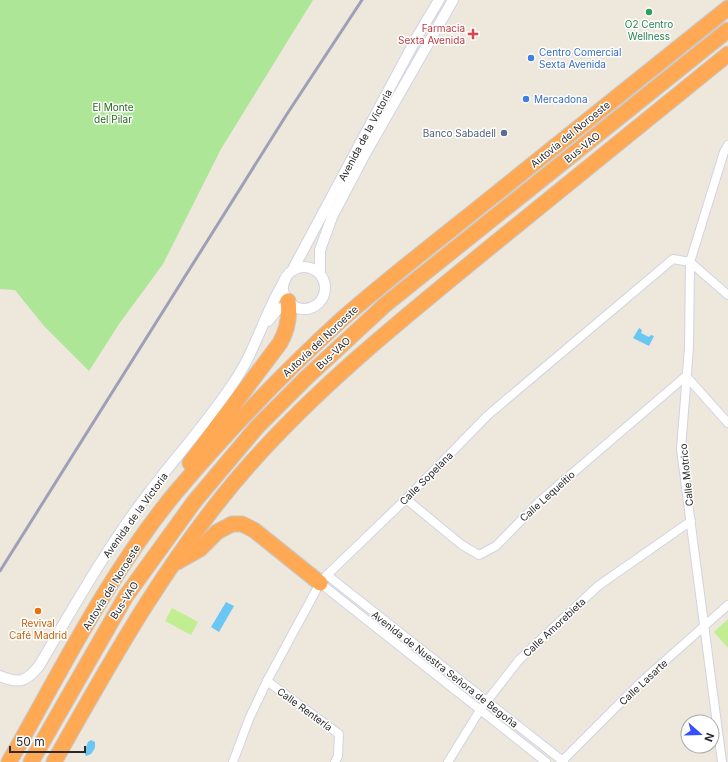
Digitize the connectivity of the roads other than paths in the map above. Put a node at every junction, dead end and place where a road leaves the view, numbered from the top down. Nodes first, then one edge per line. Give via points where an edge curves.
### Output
1 (438, 0) edge
2 (454, 0) edge
3 (728, 8) edge
4 (728, 30) edge
5 (728, 54) edge
6 (727, 150) edge
7 (690, 262) junction
8 (292, 271) junction
9 (320, 274) junction
10 (285, 280) junction
11 (728, 295) edge
12 (290, 304) junction
13 (262, 329) junction
14 (686, 376) junction
15 (728, 423) edge
16 (176, 493) junction
17 (406, 499) junction
18 (691, 521) junction
19 (174, 564) junction
20 (324, 579) junction
21 (728, 605) edge
22 (704, 626) junction
23 (0, 676) edge
24 (267, 681) junction
25 (487, 702) junction
26 (480, 710) junction
27 (562, 761) edge
28 (9, 762) edge
29 (31, 762) edge
30 (54, 762) edge
31 (233, 762) edge
32 (335, 762) edge
33 (448, 762) edge
34 (546, 762) edge
35 (722, 762) edge

1 - 8 street, Avenida de la Victoria
2 - 9 street, Avenida de la Victoria via 365,154 332,217 320,250
3 - 16 highway, Autovía del Noroeste via 343,319 296,362 239,421
4 - 29 highway, Bus-VAO via 386,304 257,427 194,502 126,596
5 - 19 highway via 391,327 332,381 249,465 197,529
6 - 7 street, Calle Motrico
7 - 11 street
7 - 14 street, Calle Motrico via 689,348
7 - 17 street, Calle Sopelana via 673,259 488,415
8 - 9 street via 303,267
8 - 10 street
9 - 12 street via 324,293 317,304 305,309
10 - 12 street via 284,291
10 - 13 street, Avenida de la Victoria via 272,302
12 - 13 street, Avenida de la Victoria via 278,309
12 - 16 highway via 287,328 280,343 185,470
13 - 23 street, Avenida de la Victoria via 233,384 122,529 39,666 31,676 18,682
14 - 15 street
14 - 17 street, Calle Lequeitio via 540,500 496,546 479,555 462,545
14 - 18 street, Calle Motrico via 681,449
16 - 28 highway, Autovía del Noroeste via 105,594
17 - 20 street, Calle Sopelana
18 - 22 street, Calle Motrico
18 - 25 street, Calle Amorebieta via 598,586 519,660
19 - 20 highway via 200,550 217,532 237,524 248,526
19 - 30 highway via 125,640
20 - 24 street, Calle Sopelana
20 - 25 street, Avenida de Nuestra Señora de Begoña
20 - 26 street, Avenida de Nuestra Señora de Begoña
21 - 22 street, Calle Lasarte
22 - 27 street, Calle Lasarte via 639,684
22 - 35 street, Calle Motrico
24 - 31 street, Calle Sopelana via 249,718
24 - 32 street, Calle Rentería via 339,734 338,756
25 - 26 street, Calle Amorebieta
25 - 27 street, Avenida de Nuestra Señora de Begoña
26 - 33 street, Calle Amorebieta
26 - 34 street, Avenida de Nuestra Señora de Begoña

